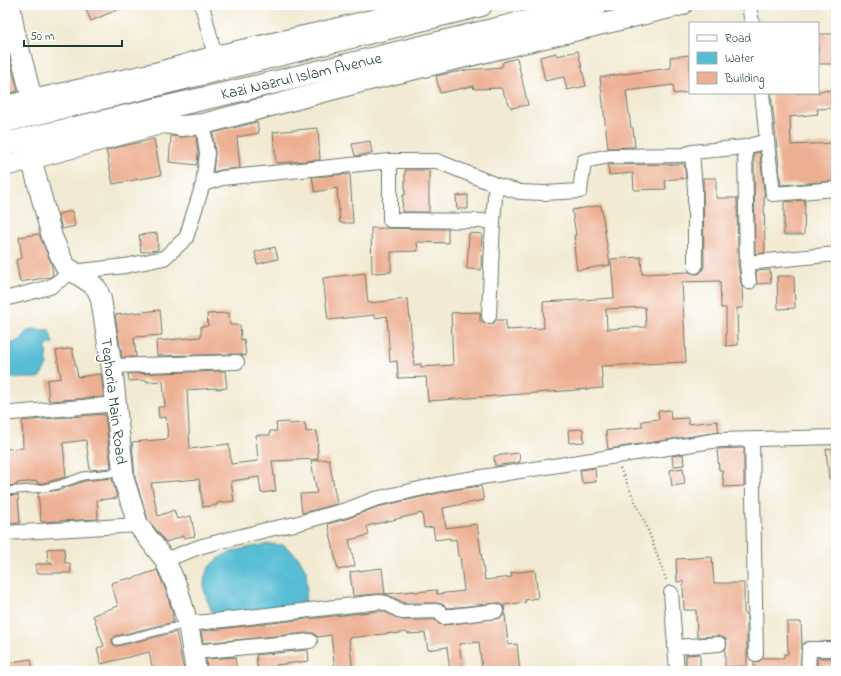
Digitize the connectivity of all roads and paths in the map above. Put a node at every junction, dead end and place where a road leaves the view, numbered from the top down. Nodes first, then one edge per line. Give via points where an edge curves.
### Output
1 (10, 5) edge
2 (202, 5) edge
3 (434, 5) edge
4 (481, 5) edge
5 (596, 5) edge
6 (682, 5) edge
7 (748, 5) edge
8 (752, 22) edge
9 (215, 56) junction
10 (762, 94) edge
11 (32, 99) junction
12 (5, 106) edge
13 (143, 112) junction
14 (5, 121) edge
15 (164, 124) junction
16 (202, 124) junction
17 (767, 142) junction
18 (5, 144) edge
19 (745, 146) junction
20 (29, 149) junction
21 (692, 152) junction
22 (390, 161) junction
23 (5, 166) edge
24 (203, 184) junction
25 (496, 185) junction
26 (836, 189) edge
27 (493, 221) junction
28 (836, 254) edge
29 (747, 263) junction
30 (695, 266) dead end
31 (72, 272) junction
32 (749, 282) dead end
33 (5, 299) edge
34 (489, 316) dead end
35 (238, 362) dead end
36 (112, 366) junction
37 (117, 404) junction
38 (12, 413) dead end
39 (836, 437) edge
40 (752, 440) junction
41 (615, 457) junction
42 (124, 472) junction
43 (5, 491) edge
44 (138, 525) junction
45 (5, 533) edge
46 (165, 560) junction
47 (671, 593) joint
48 (496, 611) dead end
49 (188, 624) junction
50 (117, 640) dead end
51 (310, 641) dead end
52 (719, 644) dead end
53 (675, 647) junction
54 (836, 649) edge
55 (756, 654) dead end
56 (195, 662) edge
57 (677, 671) edge
58 (808, 671) edge

1 - 11 street
2 - 9 street
3 - 9 street
4 - 14 main road, Kazi Nazrul Islam Avenue
5 - 13 main road, Kazi Nazrul Islam Avenue
6 - 16 street
7 - 8 street
9 - 11 street via 159,72
10 - 17 street
11 - 12 street
13 - 15 street
13 - 20 main road, Kazi Nazrul Islam Avenue
15 - 16 street
15 - 20 street
16 - 24 street via 207,154
17 - 19 street
17 - 26 street via 773,194
18 - 20 main road, Kazi Nazrul Islam Avenue
19 - 21 street
19 - 29 street
20 - 23 street
20 - 31 street, Teghoria Main Road via 52,237 65,266
21 - 25 street via 684,155 610,156 584,161 580,192 520,192
21 - 30 street
22 - 24 street via 222,178
22 - 25 street via 437,161
22 - 27 street via 390,220
24 - 31 street via 186,238 164,258 125,266
25 - 27 street
27 - 34 street
28 - 29 street
29 - 32 street
31 - 33 street via 50,287
31 - 36 street, Teghoria Main Road via 97,289 101,298
35 - 36 street
36 - 37 street, Teghoria Main Road
37 - 38 street
37 - 42 street, Teghoria Main Road
39 - 40 street
40 - 41 street via 719,440
40 - 55 street
41 - 46 street via 450,482 375,499 295,524 202,546
41 - 47 path via 646,525
42 - 43 lane via 83,476 44,488
42 - 44 street, Teghoria Main Road via 124,480
44 - 45 street
44 - 46 street, Teghoria Main Road
46 - 49 street, Teghoria Main Road via 177,587
47 - 53 street
48 - 49 street via 443,618 440,612 436,611 402,612 379,602
49 - 50 lane
49 - 56 street, Teghoria Main Road
51 - 56 street
52 - 53 street
53 - 57 street
54 - 58 street via 809,649

